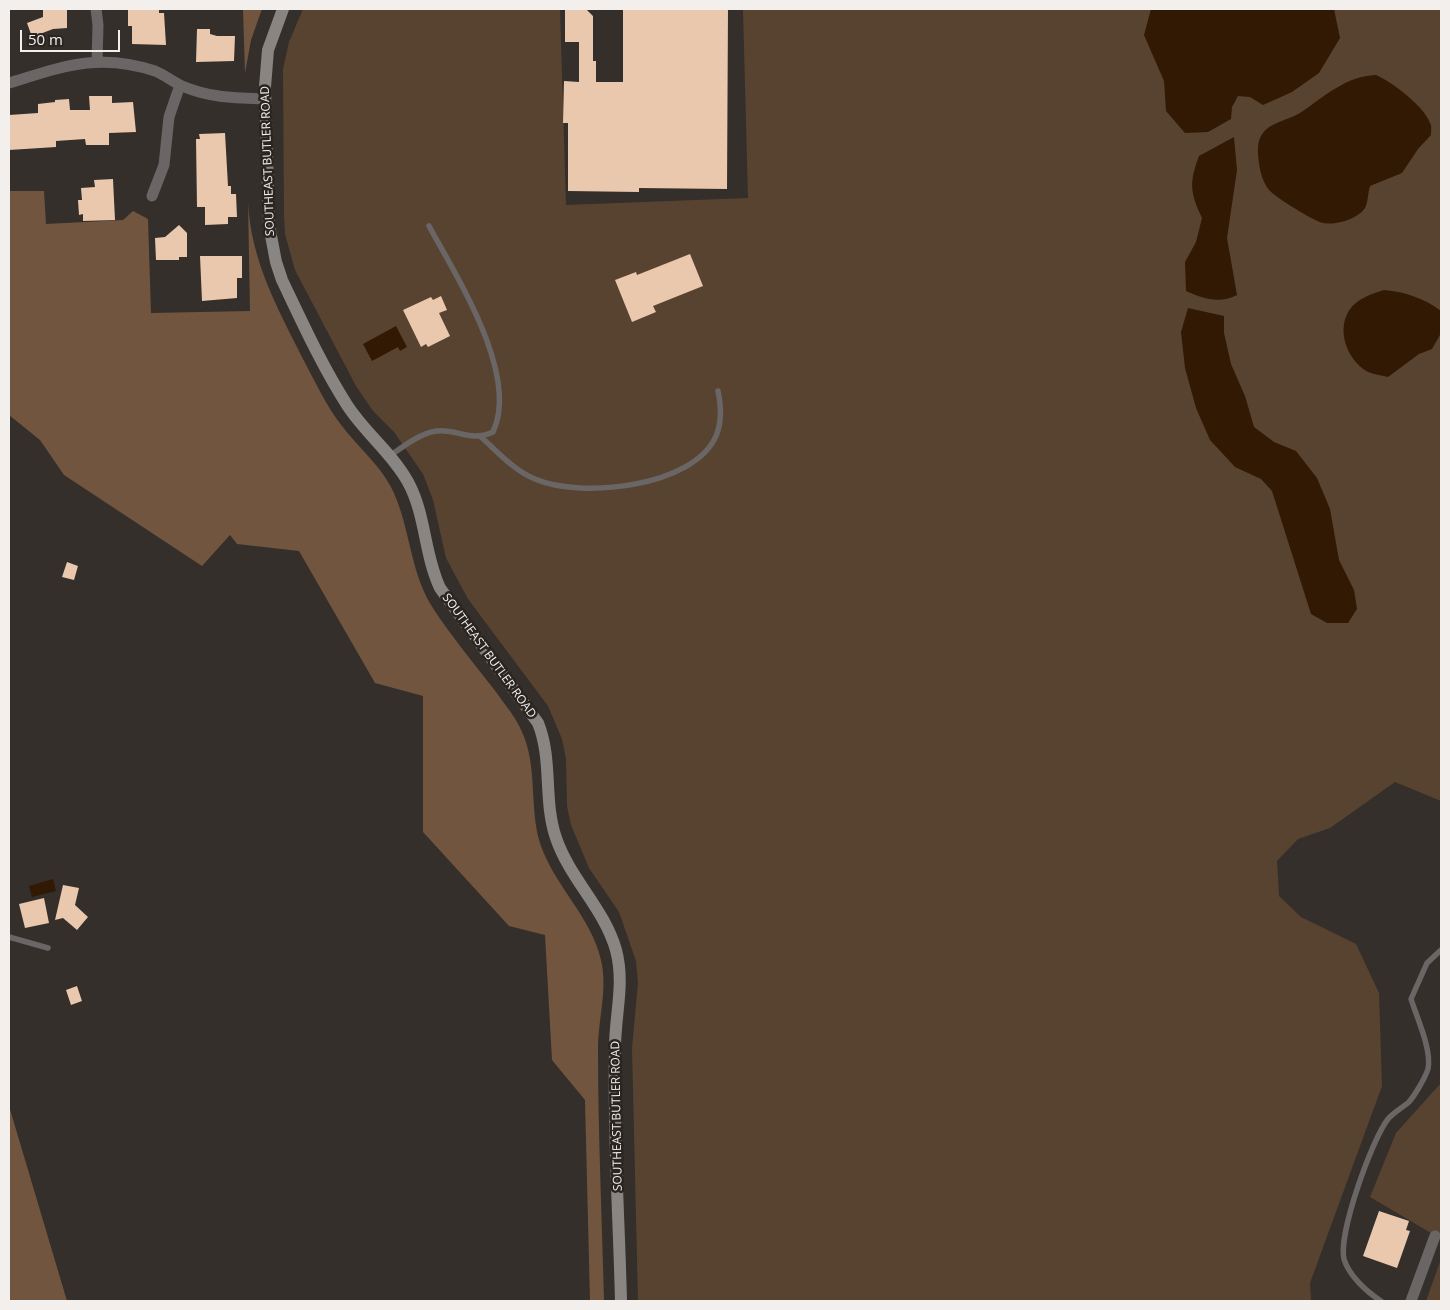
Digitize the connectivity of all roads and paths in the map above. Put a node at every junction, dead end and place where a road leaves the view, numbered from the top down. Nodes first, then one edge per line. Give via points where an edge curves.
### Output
1 (96, 9) edge
2 (283, 9) edge
3 (97, 62) junction
4 (9, 83) edge
5 (180, 85) junction
6 (265, 98) junction
7 (152, 196) dead end
8 (428, 226) dead end
9 (718, 391) dead end
10 (481, 437) junction
11 (391, 455) junction
12 (9, 937) edge
13 (48, 948) dead end
14 (1441, 950) edge
15 (1435, 1236) dead end
16 (621, 1301) edge
17 (1381, 1301) edge
18 (1411, 1301) edge

1 - 3 street
2 - 6 main road, SOUTHEAST BUTLER ROAD via 268,50
3 - 4 street via 63,66
3 - 5 street via 155,71
5 - 6 street via 224,98
5 - 7 street via 169,117 164,165
6 - 11 main road, SOUTHEAST BUTLER ROAD via 269,224 282,280 347,405
8 - 10 lane via 483,328 497,378 499,418 493,432
9 - 10 lane via 720,419 717,436 708,449 674,472 651,480 590,490 564,487 535,479 515,467
10 - 11 lane via 435,432 420,436
11 - 16 main road, SOUTHEAST BUTLER ROAD via 412,493 440,588 538,723 546,749 549,804 556,837 569,868 602,915 616,951 621,985 615,1046
12 - 13 lane
14 - 17 lane via 1427,963 1411,999 1426,1043 1428,1069 1410,1100 1388,1119 1372,1150 1344,1239 1344,1259 1352,1273 1364,1289
15 - 18 street

